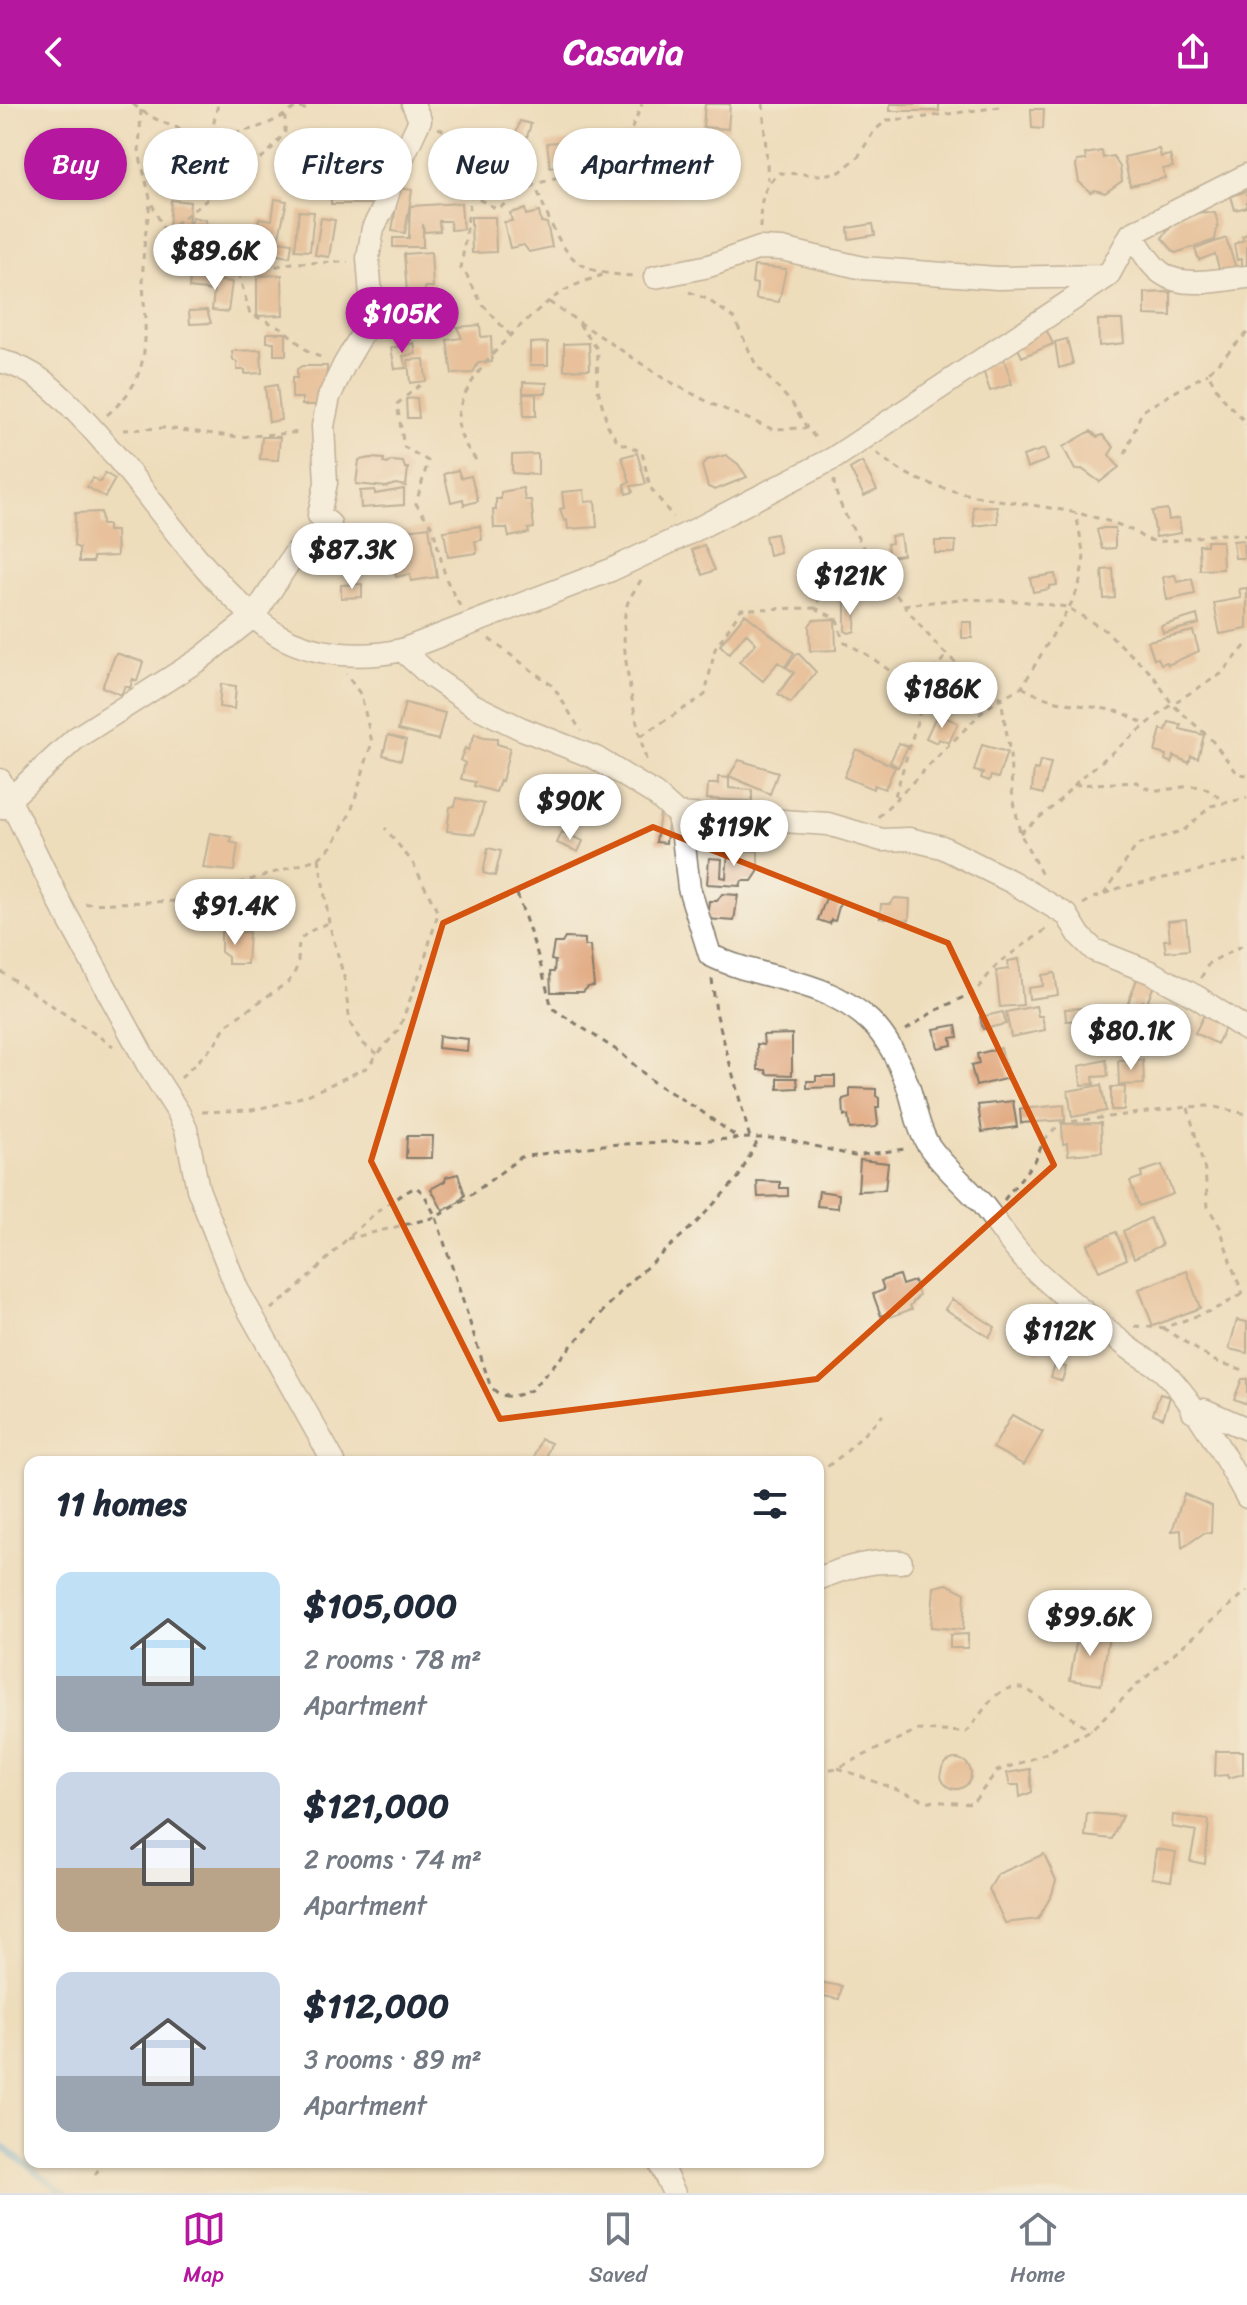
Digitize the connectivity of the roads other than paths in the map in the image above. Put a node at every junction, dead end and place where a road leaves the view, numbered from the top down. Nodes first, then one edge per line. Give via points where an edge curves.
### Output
1 (416, 112) edge
2 (1247, 175) edge
3 (1131, 234) junction
4 (1108, 276) junction
5 (655, 277) road end
6 (1247, 277) edge
7 (0, 361) edge
8 (254, 616) junction
9 (402, 650) junction
10 (3, 795) edge
11 (677, 814) junction
12 (1241, 1022) edge
13 (1193, 1411) junction
14 (1247, 1429) edge
15 (331, 1456) edge
16 (1247, 1497) edge
17 (901, 1562) dead end
18 (824, 1577) edge
19 (662, 2168) edge
20 (674, 2193) edge

1 - 8 street via 373,228 368,258 372,309 329,397 323,426 326,483 319,515 330,524 315,546 295,553
2 - 3 street
3 - 4 street
3 - 6 street via 1169,278
4 - 5 street via 997,278 863,268 760,248
4 - 9 street via 834,458 611,570
7 - 8 street via 51,384 211,574
8 - 9 street via 279,635 314,650 374,656
8 - 10 street via 200,659 76,738
9 - 11 street via 473,705 596,758
10 - 15 street via 178,1112 198,1189 237,1289
11 - 12 street via 828,824 882,840 909,839 942,847 1067,915 1094,950 1150,972
11 - 13 street via 689,888 710,955 793,980 872,1022 891,1049 929,1146 1035,1270 1161,1369
13 - 14 street via 1204,1410
13 - 16 street
17 - 18 street via 856,1565
19 - 20 street

